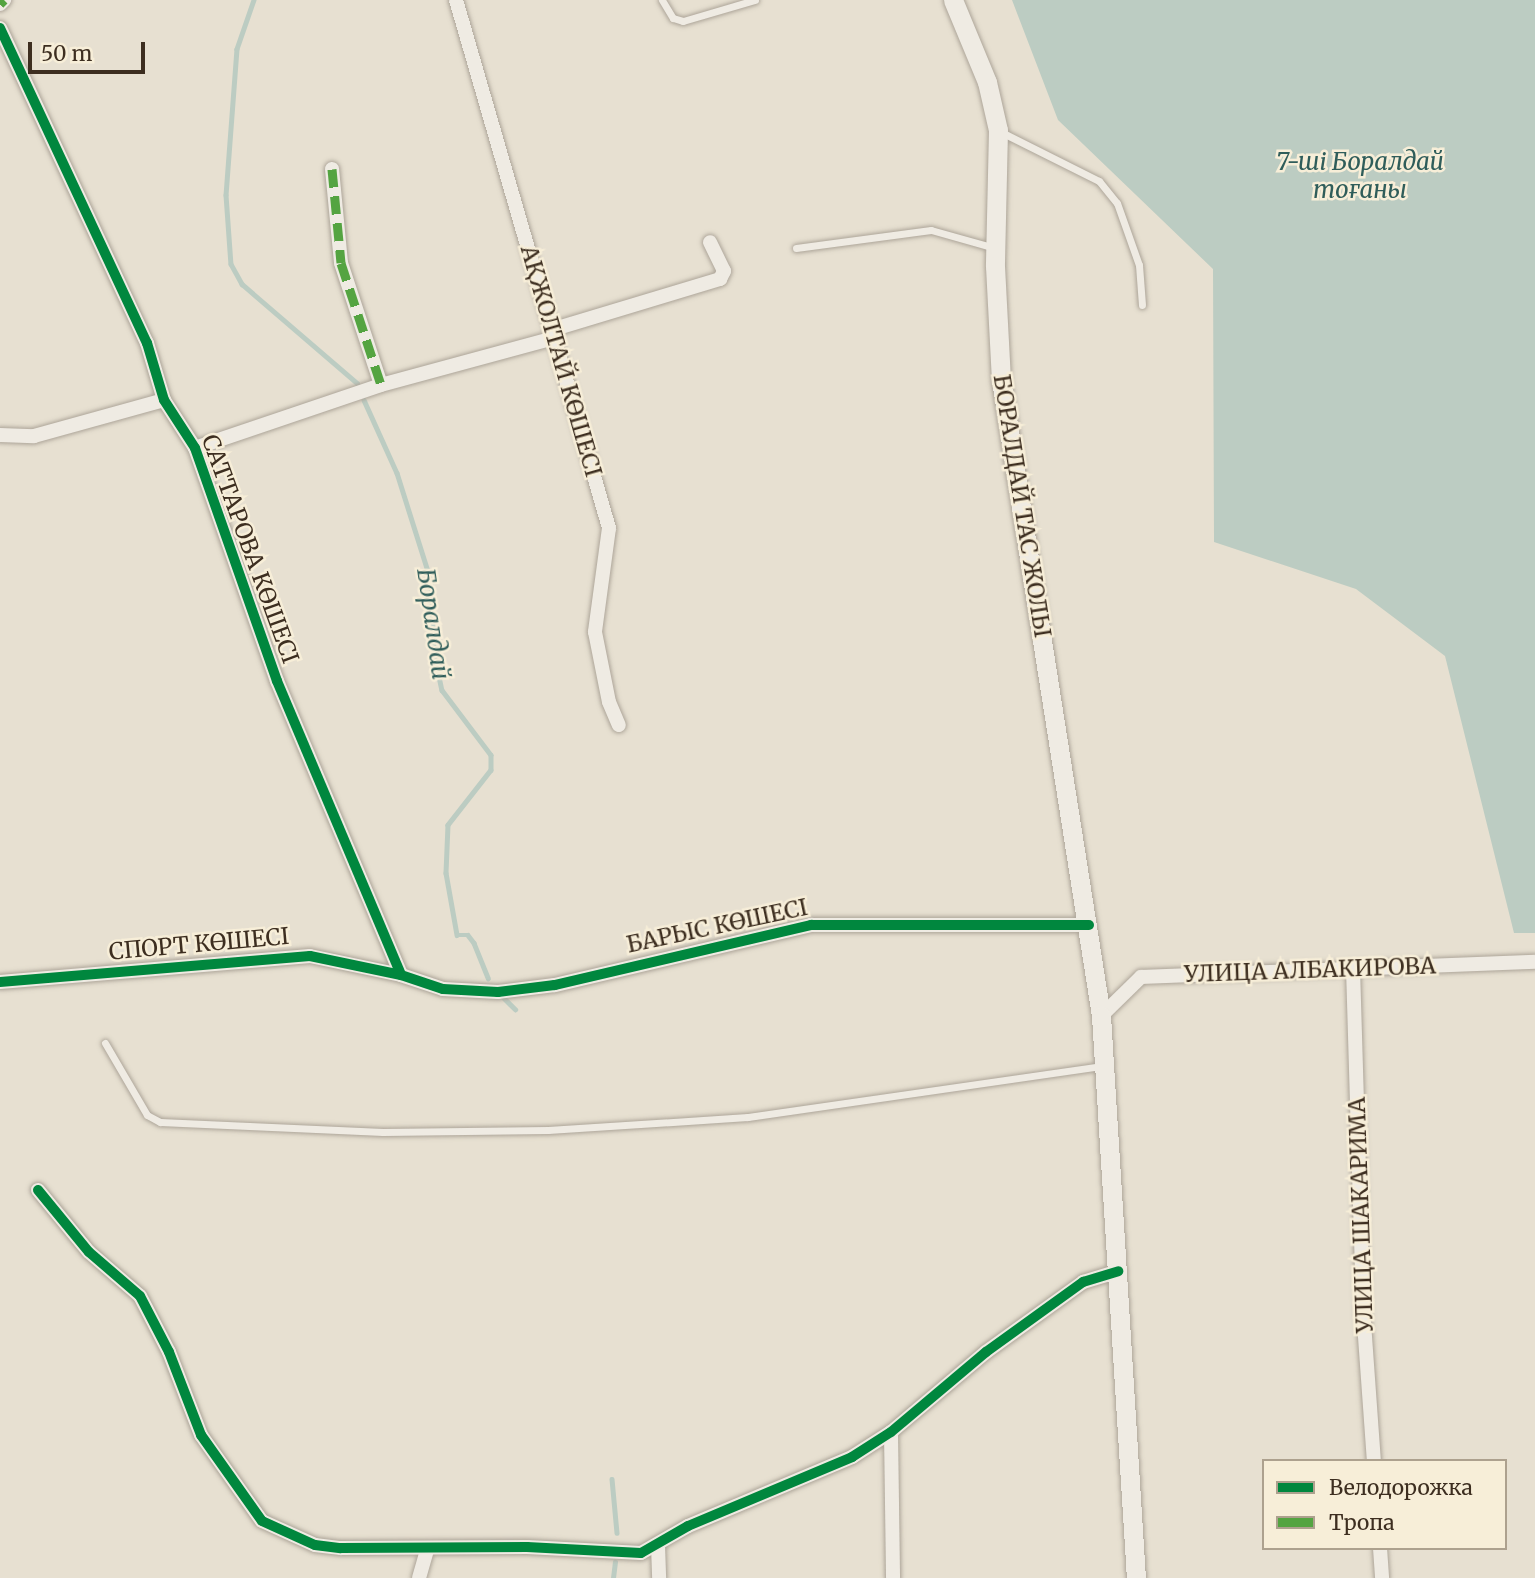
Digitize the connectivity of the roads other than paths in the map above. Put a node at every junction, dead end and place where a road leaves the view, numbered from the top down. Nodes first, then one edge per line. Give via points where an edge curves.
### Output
1 (4, 0) edge
2 (456, 0) edge
3 (662, 0) edge
4 (755, 0) edge
5 (953, 0) edge
6 (0, 4) edge
7 (0, 28) edge
8 (998, 130) junction
9 (332, 169) dead end
10 (710, 242) dead end
11 (796, 248) dead end
12 (996, 248) junction
13 (1142, 304) dead end
14 (553, 334) junction
15 (381, 385) junction
16 (164, 400) junction
17 (0, 435) edge
18 (195, 448) junction
19 (619, 725) dead end
20 (1089, 925) junction
21 (1535, 962) edge
22 (1353, 968) junction
23 (401, 975) junction
24 (0, 982) edge
25 (1101, 1016) junction
26 (105, 1043) dead end
27 (1104, 1066) junction
28 (38, 1190) dead end
29 (1118, 1271) junction
30 (891, 1432) junction
31 (1374, 1459) edge
32 (657, 1545) junction
33 (427, 1550) junction
34 (1380, 1550) edge
35 (419, 1578) edge
36 (659, 1578) edge
37 (894, 1578) edge
38 (1136, 1578) edge
39 (1382, 1578) edge

1 - 6 street
2 - 14 street, АҚЖОЛТАЙ КӨШЕСІ
3 - 4 lane via 673,18 683,22
5 - 8 main road, БОРАЛДАЙ ТАС ЖОЛЫ via 988,82
7 - 16 street, САТТАРОВА КӨШЕСІ via 147,343
8 - 12 main road, БОРАЛДАЙ ТАС ЖОЛЫ
8 - 13 lane via 1099,181 1117,203 1139,265
9 - 15 street via 341,263
10 - 14 street via 724,271 720,279
11 - 12 lane via 931,230
12 - 20 main road, БОРАЛДАЙ ТАС ЖОЛЫ via 1001,380
14 - 15 street
14 - 19 street, АҚЖОЛТАЙ КӨШЕСІ via 609,528 595,632 609,702
15 - 18 street
16 - 17 street via 34,436
16 - 18 street, САТТАРОВА КӨШЕСІ
18 - 23 street, САТТАРОВА КӨШЕСІ via 277,681
20 - 23 street, БАРЫС КӨШЕСІ via 811,925 555,985 498,992 443,989
20 - 25 main road, БОРАЛДАЙ ТАС ЖОЛЫ
21 - 22 street, УЛИЦА АЛБАКИРОВА
22 - 25 street, УЛИЦА АЛБАКИРОВА via 1141,976
22 - 31 street, УЛИЦА ШАКАРИМА via 1363,1309
23 - 24 street, СПОРТ КӨШЕСІ via 310,956
25 - 27 main road, БОРАЛДАЙ ТАС ЖОЛЫ
26 - 27 lane via 147,1115 160,1122 383,1132 548,1130 748,1117
27 - 29 main road, БОРАЛДАЙ ТАС ЖОЛЫ
28 - 33 street via 89,1252 140,1296 169,1352 201,1435 262,1521 316,1545
29 - 30 street via 1083,1282 986,1352
29 - 38 main road, БОРАЛДАЙ ТАС ЖОЛЫ
30 - 32 street via 852,1457 688,1526
30 - 37 street
32 - 33 street via 641,1553 617,1555 527,1546
32 - 36 street
33 - 35 street
34 - 39 street

